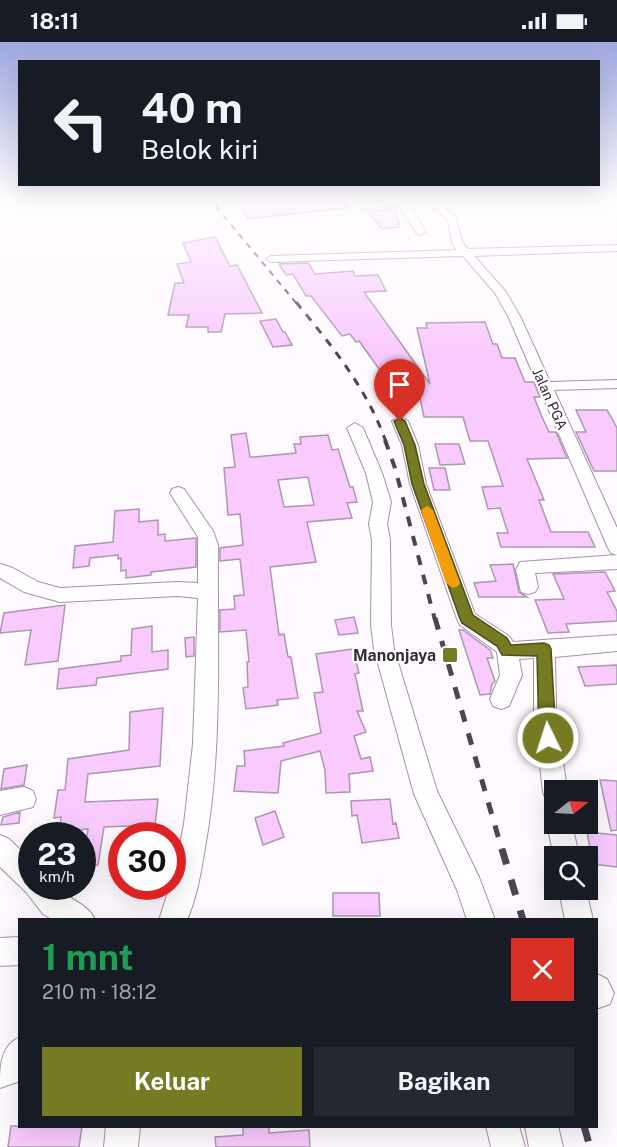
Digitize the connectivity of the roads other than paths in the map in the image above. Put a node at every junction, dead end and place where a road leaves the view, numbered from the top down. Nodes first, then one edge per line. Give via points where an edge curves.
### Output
1 (462, 249) edge
2 (606, 249) edge
3 (468, 256) junction
4 (271, 259) dead end
5 (617, 384) edge
6 (544, 386) junction
7 (400, 421) dead end
8 (355, 428) dead end
9 (178, 493) dead end
10 (617, 548) edge
11 (617, 562) edge
12 (0, 571) edge
13 (528, 587) dead end
14 (207, 591) junction
15 (617, 643) edge
16 (544, 649) junction
17 (507, 651) junction
18 (501, 699) dead end
19 (554, 780) edge
20 (24, 799) dead end
21 (0, 803) edge
22 (0, 848) edge
23 (18, 867) edge
24 (49, 900) edge
25 (575, 900) edge
26 (78, 918) edge
27 (174, 918) edge
28 (480, 918) edge
29 (579, 918) edge
30 (18, 951) edge
31 (0, 952) edge
32 (18, 1057) edge
33 (0, 1072) edge
34 (123, 1128) edge
35 (503, 1128) edge
36 (541, 1128) edge
37 (121, 1147) edge
38 (508, 1147) edge
39 (546, 1147) edge

1 - 3 street, Jalan PGA
2 - 3 street
3 - 4 street
3 - 6 street, Jalan PGA via 500,292
5 - 6 street
6 - 10 street, Jalan PGA
7 - 17 street via 410,445 418,484 467,619 502,642
8 - 28 street via 382,502 378,524 384,649 426,794
9 - 14 street via 207,536
11 - 13 street via 527,567
12 - 14 street via 41,591 60,595
14 - 27 street via 207,733 192,847
15 - 16 street
16 - 17 street
16 - 19 street
17 - 18 street via 511,675
20 - 21 street
22 - 23 street
24 - 26 street
25 - 29 street
30 - 31 street
32 - 33 street via 11,1070
34 - 37 street
35 - 38 street
36 - 39 street

